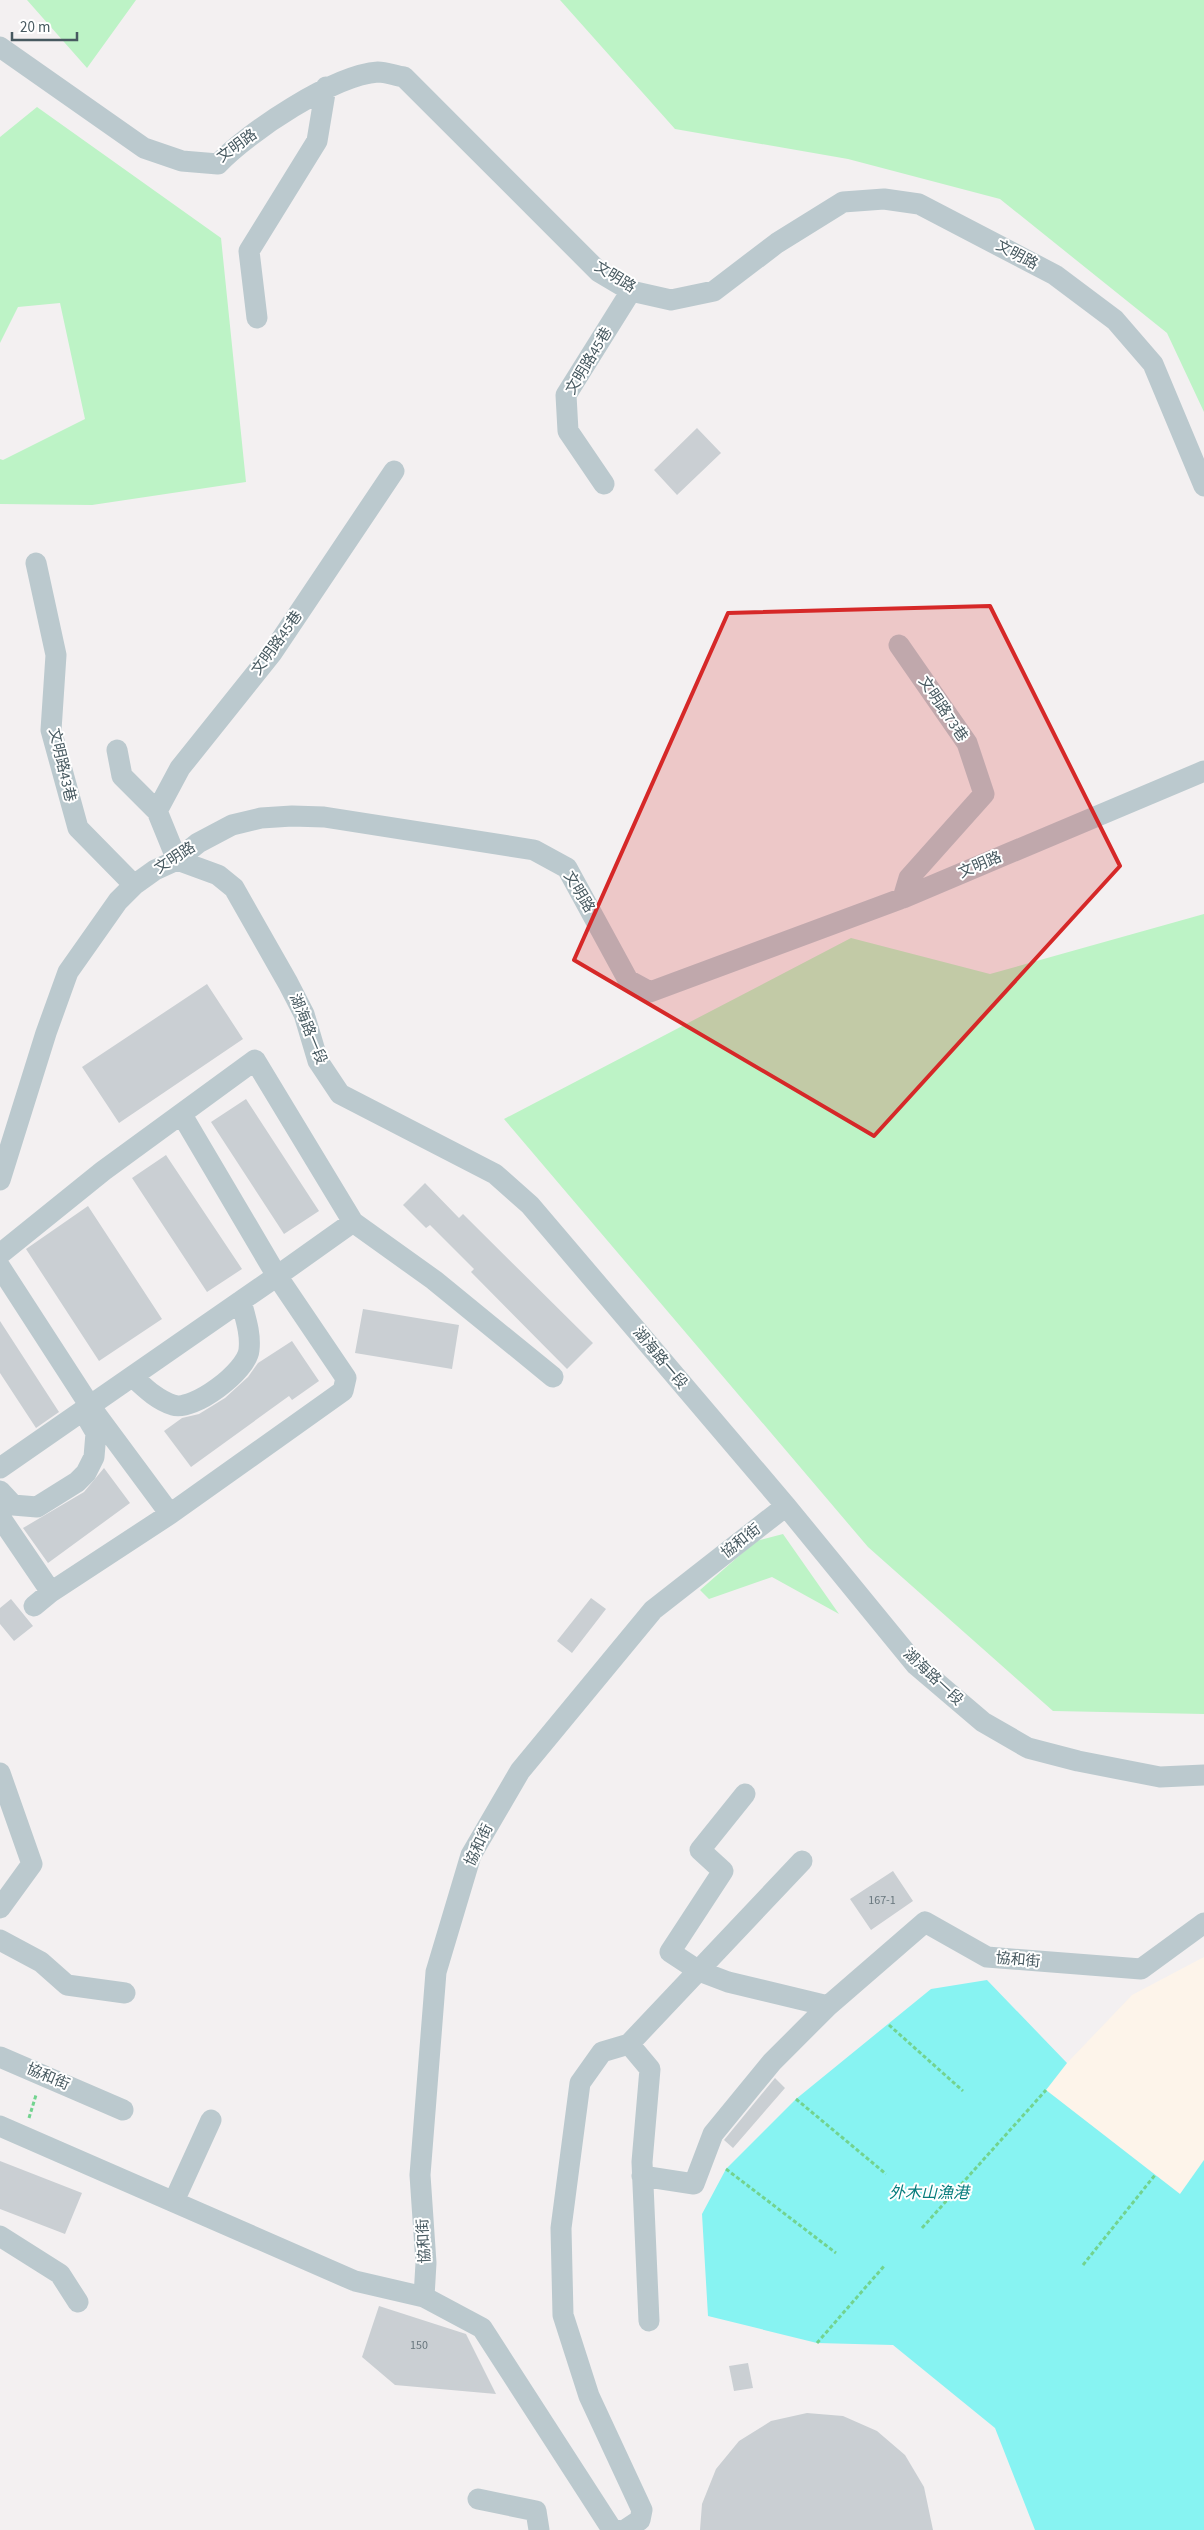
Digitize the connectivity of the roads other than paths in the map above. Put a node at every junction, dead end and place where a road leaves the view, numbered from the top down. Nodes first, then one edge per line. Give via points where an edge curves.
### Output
1 (0, 47) edge
2 (326, 87) junction
3 (631, 291) junction
4 (257, 318) dead end
5 (394, 471) dead end
6 (604, 484) dead end
7 (1204, 486) edge
8 (36, 563) dead end
9 (899, 645) dead end
10 (117, 750) dead end
11 (1204, 771) edge
12 (157, 811) junction
13 (177, 860) junction
14 (134, 885) junction
15 (903, 898) junction
16 (182, 1116) junction
17 (0, 1180) edge
18 (353, 1222) junction
19 (0, 1254) edge
20 (0, 1267) edge
21 (277, 1276) junction
22 (240, 1301) junction
23 (133, 1376) junction
24 (553, 1377) dead end
25 (87, 1409) junction
26 (0, 1468) edge
27 (0, 1491) edge
28 (786, 1506) junction
29 (170, 1514) junction
30 (0, 1517) edge
31 (51, 1592) junction
32 (34, 1606) dead end
33 (0, 1773) edge
34 (1204, 1775) edge
35 (745, 1794) dead end
36 (802, 1861) dead end
37 (0, 1908) edge
38 (1204, 1923) edge
39 (0, 1940) edge
40 (699, 1971) junction
41 (125, 1993) dead end
42 (828, 2006) junction
43 (629, 2044) junction
44 (0, 2057) edge
45 (123, 2110) dead end
46 (211, 2120) dead end
47 (0, 2126) edge
48 (642, 2176) junction
49 (174, 2201) junction
50 (0, 2236) edge
51 (424, 2298) junction
52 (78, 2302) dead end
53 (649, 2321) dead end
54 (478, 2500) dead end
55 (539, 2530) edge
56 (617, 2530) edge
57 (625, 2530) edge

1 - 2 street, 文明路 via 144,148 182,161 218,164 235,146
2 - 3 street, 文明路 via 379,72 404,77 600,272
2 - 4 street via 316,141 249,251
3 - 6 street, 文明路45巷 via 566,395 568,431
3 - 7 street, 文明路 via 671,300 714,290 777,243 843,202 884,199 919,204 1055,275 1115,320 1153,364
5 - 12 street, 文明路45巷 via 272,653 180,768
8 - 14 street, 文明路43巷 via 56,656 51,730 78,828
9 - 15 street, 文明路73巷 via 967,743 984,794 909,878
10 - 12 street via 122,776
11 - 15 street, 文明路
12 - 13 street
13 - 14 street, 文明路 via 154,870
13 - 15 street, 文明路 via 198,843 232,825 261,818 292,816 324,817 534,850 567,868 628,980 650,992
13 - 28 street, 湖海路一段 via 218,875 234,888 304,1014 318,1061 340,1094 495,1174 523,1199
14 - 17 street, 文明路 via 118,901 68,972
16 - 18 street via 255,1060
16 - 19 street via 103,1171
16 - 21 street
18 - 21 street
18 - 24 street via 434,1280
20 - 25 street
21 - 22 street
21 - 29 street via 346,1378 343,1391
22 - 23 street
22 - 23 street via 248,1326 249,1352 238,1371 214,1390 187,1407 174,1406 153,1395
23 - 25 street
25 - 26 street
25 - 27 street via 96,1433 94,1458 77,1482 37,1507 13,1505
25 - 29 street
28 - 34 street, 湖海路一段 via 916,1665 983,1722 1028,1748 1078,1761 1160,1777
28 - 51 street, 協和街 via 653,1610 520,1771 471,1855 436,1972 420,2175 426,2264
29 - 31 street
30 - 31 street
31 - 32 street
33 - 37 street via 32,1864
35 - 40 street via 700,1850 723,1871 670,1952
36 - 40 street
38 - 42 street, 協和街 via 1141,1969 987,1957 925,1922
39 - 41 street via 42,1962 67,1986
40 - 42 street via 728,1982
40 - 43 street
42 - 48 street, 協和街 via 772,2062 713,2134 694,2184
43 - 48 street via 650,2069
43 - 57 street via 602,2052 580,2083 561,2228 563,2315 589,2396 642,2510 640,2520
44 - 45 street, 協和街
46 - 49 street
47 - 49 street
48 - 53 street
49 - 51 street via 355,2281
50 - 52 street via 60,2274
51 - 56 street via 482,2328 611,2528
54 - 55 street via 536,2511

